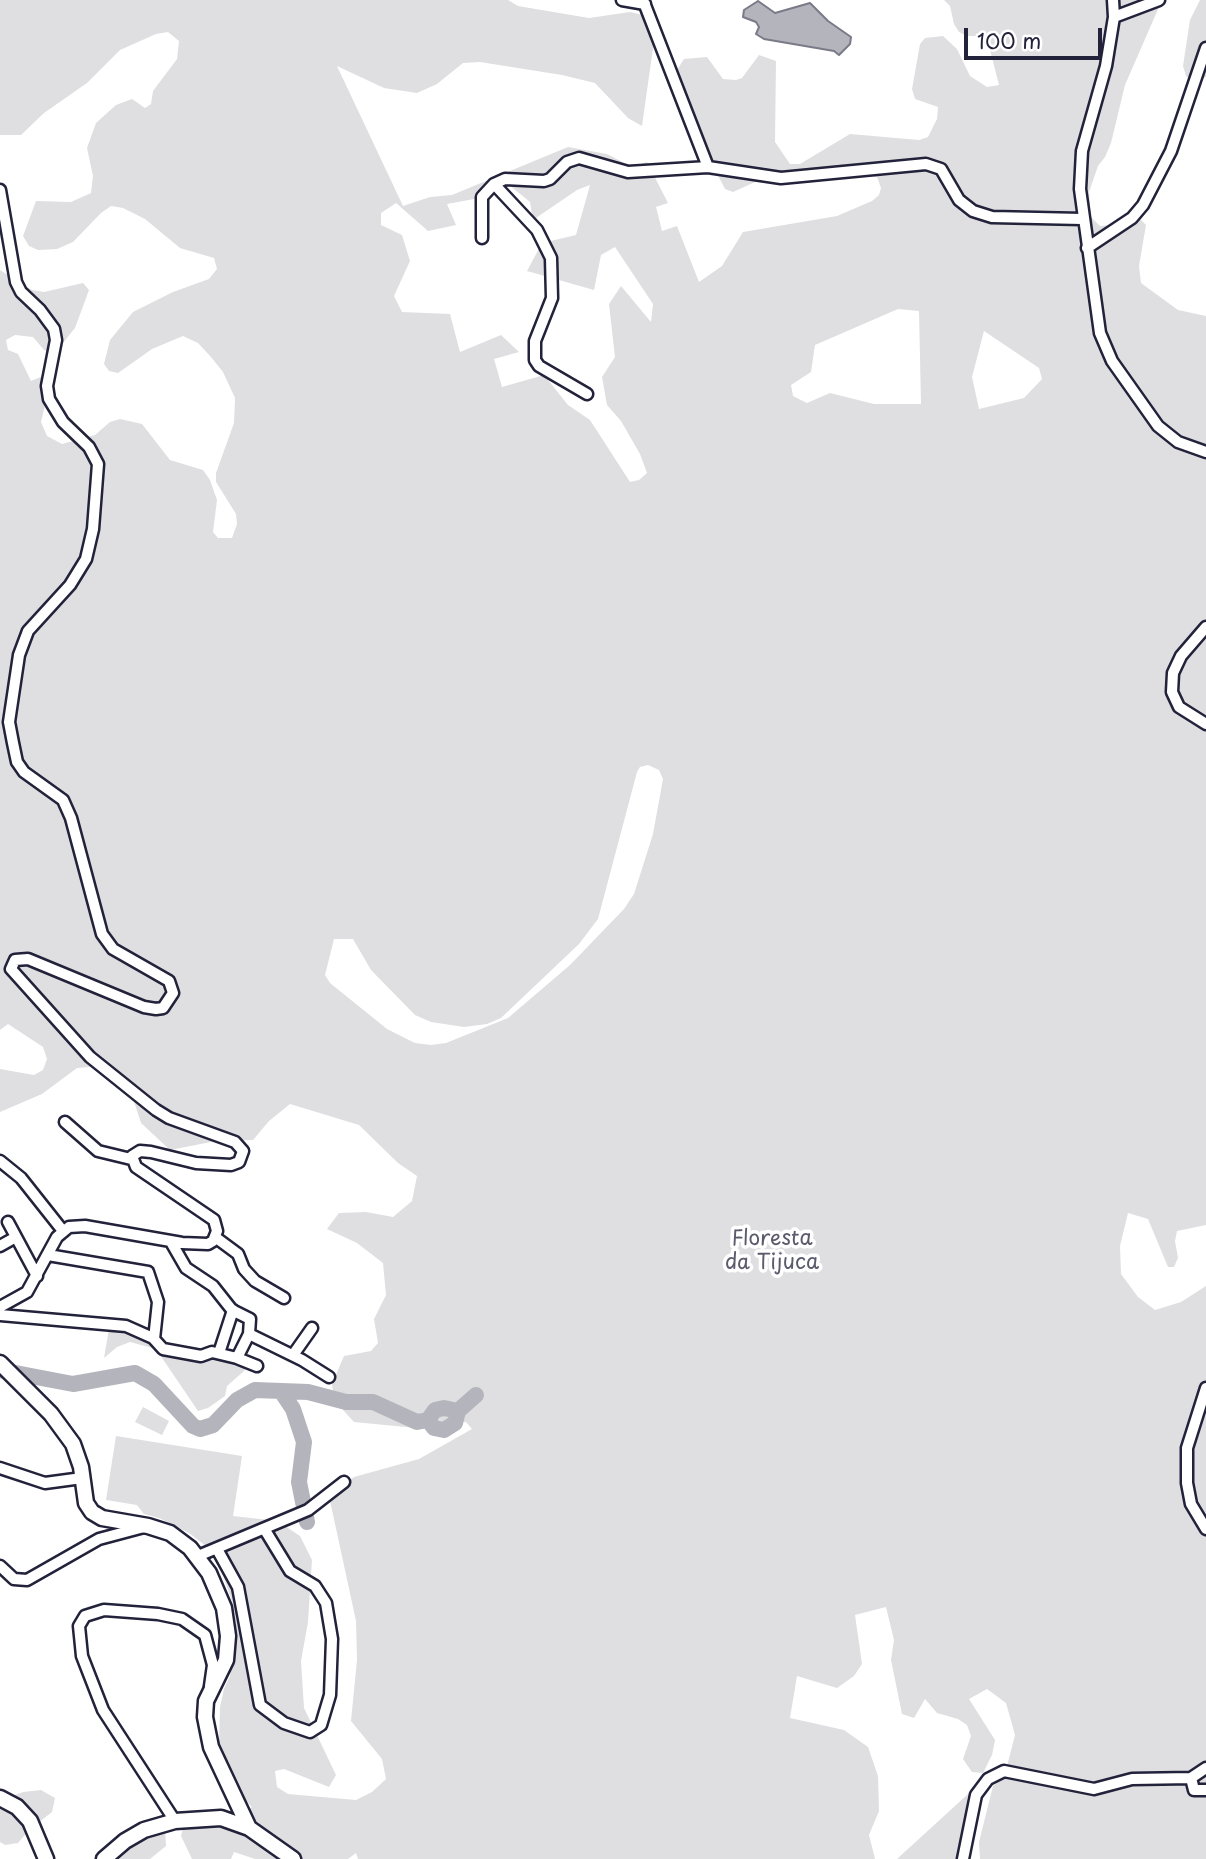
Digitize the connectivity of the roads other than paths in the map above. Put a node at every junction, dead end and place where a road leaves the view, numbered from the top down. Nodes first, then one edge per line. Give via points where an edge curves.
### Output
1 (622, 0) edge
2 (1113, 0) edge
3 (1158, 0) edge
4 (644, 2) edge
5 (1114, 17) junction
6 (1206, 48) edge
7 (708, 167) junction
8 (494, 184) junction
9 (0, 190) edge
10 (1082, 219) junction
11 (481, 238) dead end
12 (1087, 248) junction
13 (587, 394) dead end
14 (1206, 452) edge
15 (1206, 627) edge
16 (1206, 724) edge
17 (65, 1122) dead end
18 (131, 1159) junction
19 (0, 1161) edge
20 (8, 1222) dead end
21 (62, 1231) junction
22 (16, 1237) junction
23 (215, 1237) junction
24 (171, 1242) junction
25 (0, 1246) edge
26 (48, 1255) junction
27 (37, 1276) junction
28 (284, 1298) dead end
29 (1, 1307) edge
30 (233, 1310) junction
31 (312, 1328) dead end
32 (249, 1334) junction
33 (154, 1339) junction
34 (219, 1353) junction
35 (293, 1355) junction
36 (237, 1358) junction
37 (0, 1363) edge
38 (257, 1366) dead end
39 (329, 1377) dead end
40 (1206, 1388) edge
41 (0, 1468) edge
42 (82, 1478) junction
43 (344, 1482) dead end
44 (148, 1526) junction
45 (1206, 1528) edge
46 (265, 1530) junction
47 (218, 1549) junction
48 (198, 1556) junction
49 (0, 1566) edge
50 (209, 1693) junction
51 (1206, 1768) edge
52 (1191, 1778) junction
53 (1206, 1790) edge
54 (0, 1798) edge
55 (240, 1812) junction
56 (226, 1820) junction
57 (176, 1821) junction
58 (249, 1828) junction
59 (46, 1859) edge
60 (104, 1859) edge
61 (293, 1859) edge
62 (963, 1859) edge

1 - 4 street
2 - 5 street
3 - 5 street
4 - 7 street
5 - 10 street via 1106,66 1082,151
6 - 12 street via 1171,151 1143,205 1132,218
7 - 8 street via 628,172 579,158 566,162 550,179 505,179
7 - 10 street via 781,178 926,164 941,169 959,200 973,211 992,216
8 - 11 street via 482,197
8 - 13 street via 537,230 551,258 552,298 535,341 535,360
9 - 18 street via 16,282 54,330 49,399 63,422 89,447 97,464 93,529 86,559 28,631 19,655 9,722 24,772 63,800 71,818 102,934 120,955 169,981 173,993 156,1009 29,959 15,960 11,969 90,1057 156,1110 235,1142 243,1151 239,1162 230,1165 140,1151
10 - 12 street
12 - 14 street via 1100,333 1112,361 1158,426 1178,442
15 - 16 street via 1181,656 1172,692 1179,707
17 - 18 street via 98,1151
18 - 23 street via 214,1220
19 - 21 street via 21,1178
20 - 22 street
21 - 24 street via 85,1226
21 - 26 street
22 - 25 street
22 - 27 street
23 - 24 street via 208,1244
23 - 28 street via 238,1254 255,1281
24 - 30 street via 182,1265 213,1286
26 - 27 street
26 - 33 street via 148,1272 158,1301
27 - 29 street via 27,1292
29 - 33 street via 126,1326
30 - 32 street via 251,1321
30 - 34 street
31 - 35 street
32 - 35 street
32 - 36 street
33 - 34 street via 163,1349 201,1356
34 - 36 street
35 - 39 street
36 - 38 street
37 - 42 main road via 64,1429
40 - 45 street via 1187,1448 1191,1504
41 - 42 street via 45,1483
42 - 44 main road via 86,1503 95,1515
43 - 46 street via 308,1510
44 - 48 main road via 170,1533
44 - 49 street via 99,1539 27,1580 14,1579
46 - 47 street
46 - 47 street via 290,1571 315,1586 326,1603 332,1639 330,1695 321,1725 310,1732 284,1724 260,1705 238,1587
47 - 48 street
48 - 50 main road via 219,1594 228,1636 226,1660
50 - 55 main road via 205,1717 209,1740
50 - 57 street via 213,1665 205,1635 182,1619 115,1610 94,1612 79,1626 79,1641 103,1710
51 - 52 street
52 - 53 street via 1194,1790
52 - 62 street via 1132,1779 1094,1788 1004,1771 988,1779 976,1795
54 - 59 main road via 30,1821
55 - 56 main road
55 - 58 main road
56 - 57 main road
56 - 58 main road
57 - 60 main road via 144,1830
58 - 61 main road

